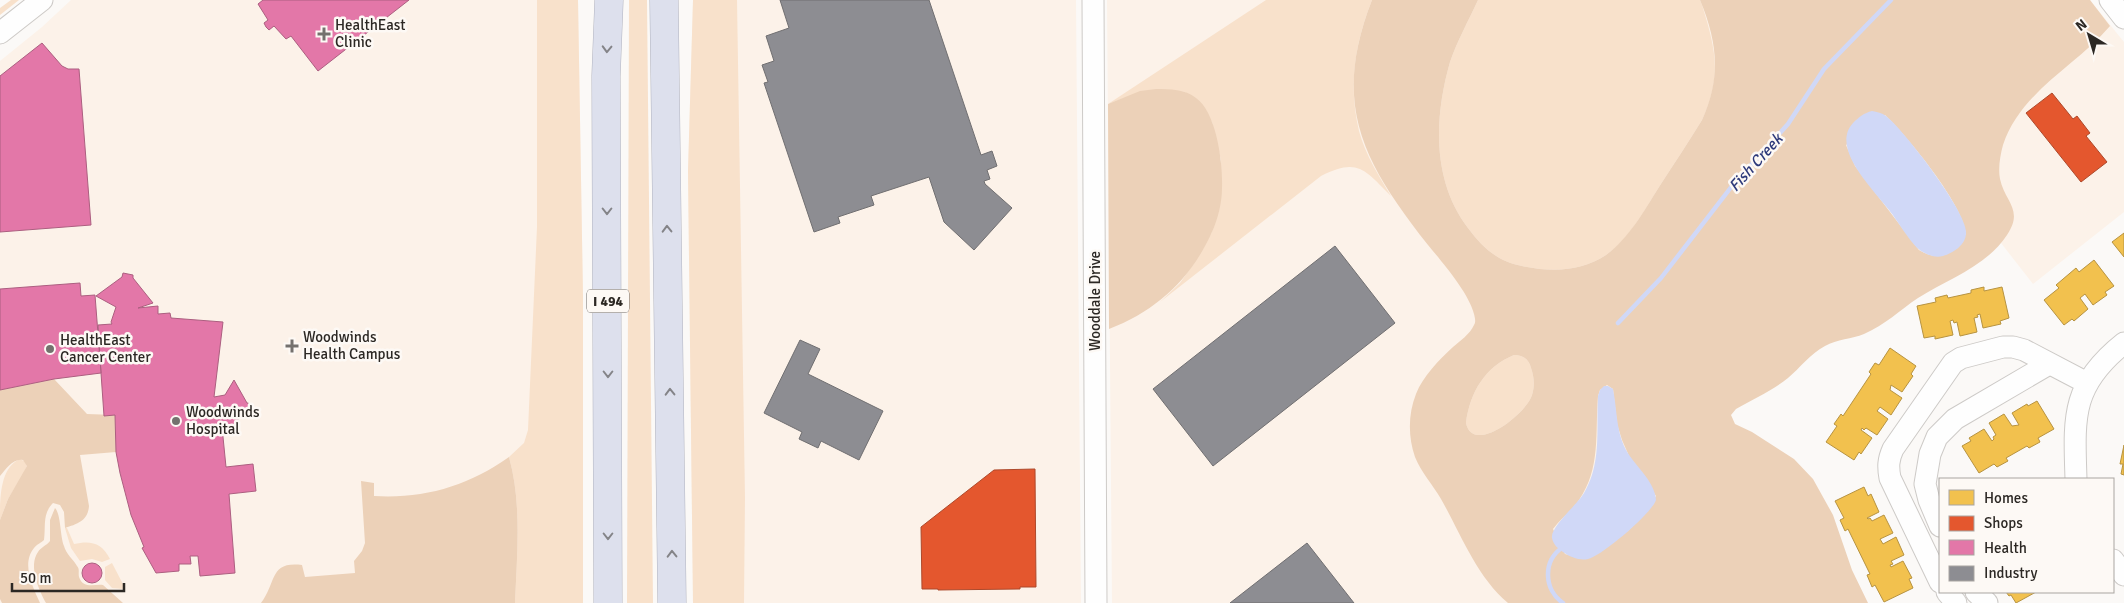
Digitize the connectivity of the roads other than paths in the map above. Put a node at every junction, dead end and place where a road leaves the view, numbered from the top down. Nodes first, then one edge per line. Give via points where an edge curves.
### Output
1 (42, 0) edge
2 (664, 0) edge
3 (676, 0) edge
4 (1093, 0) edge
5 (2110, 0) edge
6 (608, 5) edge
7 (2124, 18) edge
8 (0, 33) edge
9 (664, 44) junction
10 (2124, 343) edge
11 (2049, 364) junction
12 (2087, 383) junction
13 (2076, 478) edge
14 (1939, 524) edge
15 (2114, 561) edge
16 (2124, 575) edge
17 (1939, 580) edge
18 (1948, 593) edge
19 (1977, 593) edge
20 (608, 603) edge
21 (672, 603) edge
22 (1096, 603) edge
23 (1956, 603) edge
24 (1987, 603) edge

1 - 8 street
2 - 9 highway
3 - 9 highway
4 - 22 street, Wooddale Drive
5 - 7 street
6 -> 20 highway, I 494
21 -> 9 highway
10 - 12 street via 2101,363
11 - 12 street
11 - 14 street via 1955,419 1938,437 1930,454 1924,484
11 - 17 street via 2013,347 1961,358 1946,371 1892,449 1890,478
12 - 13 street via 2074,428
15 - 16 street
18 - 23 street
19 - 24 street

